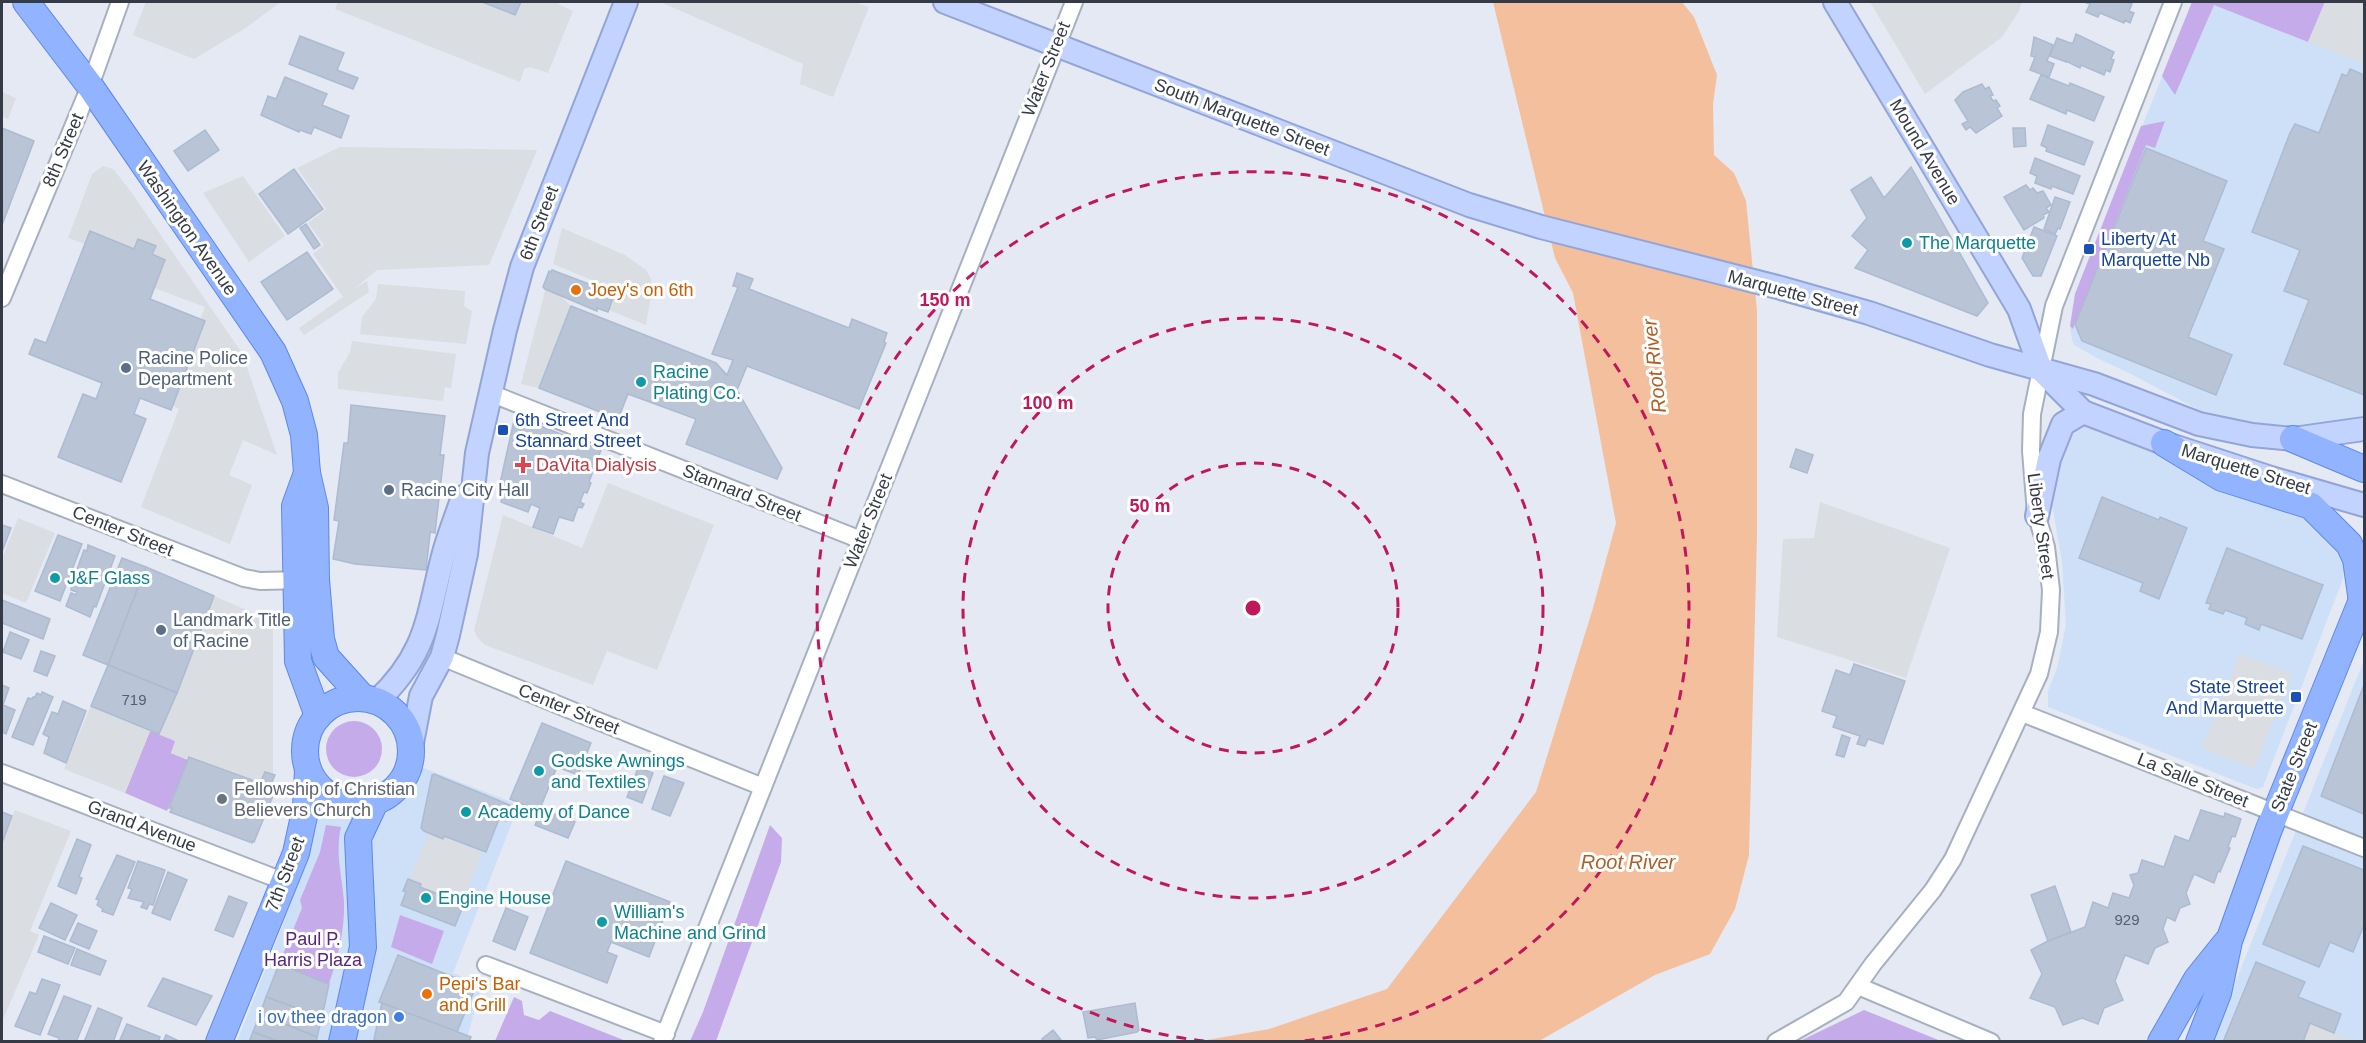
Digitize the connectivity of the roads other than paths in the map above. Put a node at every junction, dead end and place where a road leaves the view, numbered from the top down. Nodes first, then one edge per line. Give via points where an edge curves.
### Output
1 (26, 2) edge
2 (120, 2) edge
3 (626, 2) edge
4 (945, 2) edge
5 (1074, 2) edge
6 (1835, 2) edge
7 (2173, 2) edge
8 (1055, 45) junction
9 (90, 86) junction
10 (1541, 227) joint
11 (2, 298) edge
12 (2041, 370) junction
13 (490, 393) junction
14 (2083, 412) junction
15 (2364, 429) edge
16 (2293, 439) junction
17 (2164, 443) junction
18 (477, 453) junction
19 (2364, 469) edge
20 (2, 483) edge
21 (2364, 506) edge
22 (2037, 516) junction
23 (861, 540) junction
24 (306, 580) junction
25 (2363, 598) edge
26 (442, 657) junction
27 (370, 699) junction
28 (2022, 713) junction
29 (318, 716) junction
30 (411, 748) junction
31 (308, 770) junction
32 (2, 773) edge
33 (763, 787) junction
34 (376, 800) junction
35 (2275, 813) junction
36 (2364, 848) edge
37 (283, 881) junction
38 (2229, 941) junction
39 (486, 965) dead end
40 (1858, 986) junction
41 (664, 1038) edge
42 (219, 1041) edge
43 (342, 1041) edge
44 (1776, 1041) edge
45 (1991, 1041) edge
46 (2161, 1041) edge
47 (2199, 1041) edge

1 - 9 main road, Washington Avenue
2 - 9 street, 8th Street
3 - 13 street, 6th Street via 522,267
4 - 8 street, South Marquette Street
5 - 8 street, Water Street
6 - 12 street, Mound Avenue via 2019,309
7 - 12 street, Liberty Street via 2054,306
8 - 10 street, South Marquette Street via 1469,205
8 - 23 street, Water Street
9 - 11 street, 8th Street
9 - 24 main road, Washington Avenue via 273,352 289,385 304,435 306,473 315,508
10 - 12 street, Marquette Street via 1869,313
12 - 14 street, Marquette Street
12 - 16 street, Marquette Street via 2094,384 2199,424
12 - 22 street, Liberty Street via 2031,441
13 - 18 street, 6th Street
13 - 23 street, Stannard Street
14 - 17 street, Marquette Street
14 - 22 street via 2063,424 2049,459
15 - 16 street, Marquette Street
16 - 19 main road
17 - 21 street, Marquette Street
17 - 25 main road via 2222,478 2311,506 2349,544 2356,559
18 - 26 street, 6th Street via 466,554
18 - 27 street, 6th Street via 445,549 419,649 401,676
20 - 24 street, Center Street via 244,578
22 - 28 street, Liberty Street via 2048,564 2050,611 2042,663
23 - 33 street, Water Street
24 - 27 main road, Washington Avenue via 326,657
24 - 29 main road, Washington Avenue via 298,661
25 - 35 main road, State Street
26 - 30 street, 6th Street via 421,696
26 - 33 street, Center Street
27 - 29 main road via 338,701
27 - 30 main road via 401,719
28 - 35 street, La Salle Street
28 - 40 street, Liberty Street via 1953,859
29 - 31 main road via 307,736
30 - 34 main road via 402,780
31 - 34 main road via 315,783 332,797 353,804
31 - 37 main road, 7th Street via 301,835
32 - 37 street, Grand Avenue
33 - 41 street, Water Street
34 - 43 main road via 358,838 363,947
35 - 36 street, La Salle Street
35 - 38 main road, State Street
37 - 42 main road, 7th Street
38 - 46 main road, State Street via 2197,979
38 - 47 main road, State Street via 2218,993
39 - 41 street
40 - 44 street, Liberty Street via 1846,1002
40 - 45 street

